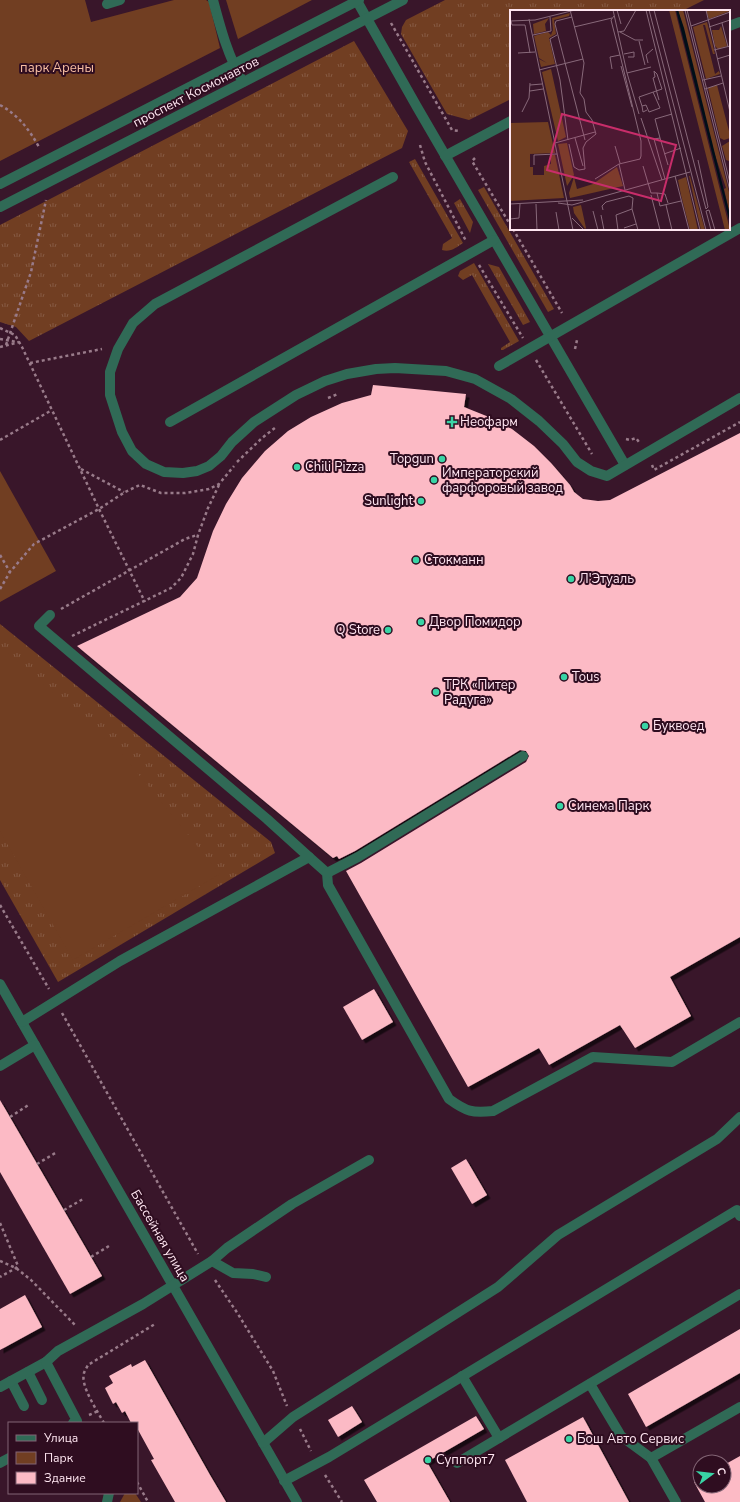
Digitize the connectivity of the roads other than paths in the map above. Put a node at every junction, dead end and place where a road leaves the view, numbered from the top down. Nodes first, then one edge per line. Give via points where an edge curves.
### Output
1 (120, 0) edge
2 (213, 0) edge
3 (358, 0) edge
4 (404, 0) edge
5 (108, 4) dead end
6 (367, 18) junction
7 (740, 22) edge
8 (730, 26) edge
9 (233, 65) junction
10 (243, 82) junction
11 (510, 122) edge
12 (445, 156) junction
13 (392, 177) dead end
14 (0, 184) edge
15 (0, 207) edge
16 (740, 228) edge
17 (494, 240) junction
18 (550, 337) junction
19 (499, 366) dead end
20 (740, 398) edge
21 (170, 422) dead end
22 (625, 465) junction
23 (50, 615) road end
24 (523, 756) dead end
25 (309, 857) junction
26 (327, 873) junction
27 (0, 984) edge
28 (22, 1022) junction
29 (740, 1022) edge
30 (35, 1045) junction
31 (0, 1066) edge
32 (740, 1117) edge
33 (369, 1160) dead end
34 (740, 1216) edge
35 (208, 1263) junction
36 (266, 1277) dead end
37 (172, 1285) junction
38 (740, 1294) edge
39 (46, 1362) junction
40 (28, 1372) junction
41 (462, 1376) junction
42 (11, 1381) junction
43 (590, 1384) junction
44 (0, 1387) edge
45 (42, 1400) dead end
46 (24, 1406) dead end
47 (740, 1406) edge
48 (76, 1422) edge
49 (499, 1438) junction
50 (263, 1443) junction
51 (651, 1458) junction
52 (457, 1464) dead end
53 (284, 1481) junction
54 (297, 1502) edge
55 (676, 1502) edge

1 - 5 street
2 - 9 street
3 - 6 street
3 - 9 street, проспект Космонавтов
4 - 6 street, проспект Космонавтов
6 - 10 street, проспект Космонавтов
6 - 12 street
7 - 8 street
9 - 10 street
9 - 14 street, проспект Космонавтов
10 - 15 street, проспект Космонавтов
11 - 12 street
12 - 17 street
13 - 22 street via 156,304 133,323 118,348 110,372 110,395 115,413 132,451 146,464 164,472 197,471 209,466 221,456 254,422 296,395 347,374 395,368 446,371 474,379 511,398 549,430 577,462 591,471 607,476
16 - 18 street
17 - 18 street
17 - 21 street
18 - 19 street
18 - 22 street
20 - 22 street
23 - 25 street via 39,626
24 - 26 street via 358,857
25 - 26 street
25 - 28 street via 120,961
26 - 29 street via 328,885 449,1099 463,1109 477,1112 493,1110 592,1057 672,1062
27 - 28 street, Бассейная улица
28 - 30 street, Бассейная улица
30 - 31 street
30 - 37 street, Бассейная улица
32 - 50 street via 717,1139 558,1235 498,1287 293,1418
33 - 35 street via 292,1204
34 - 41 street via 737,1210
35 - 36 street via 233,1273
35 - 37 street
37 - 39 street via 144,1304 58,1352
37 - 50 street, Бассейная улица
38 - 43 street
39 - 40 street
39 - 48 street
40 - 42 street
40 - 45 street
41 - 49 street
41 - 53 street
42 - 44 street
42 - 46 street
43 - 49 street
43 - 51 street via 621,1436
47 - 51 street
49 - 52 street
50 - 53 street, Бассейная улица
51 - 55 street
53 - 54 street, Бассейная улица

